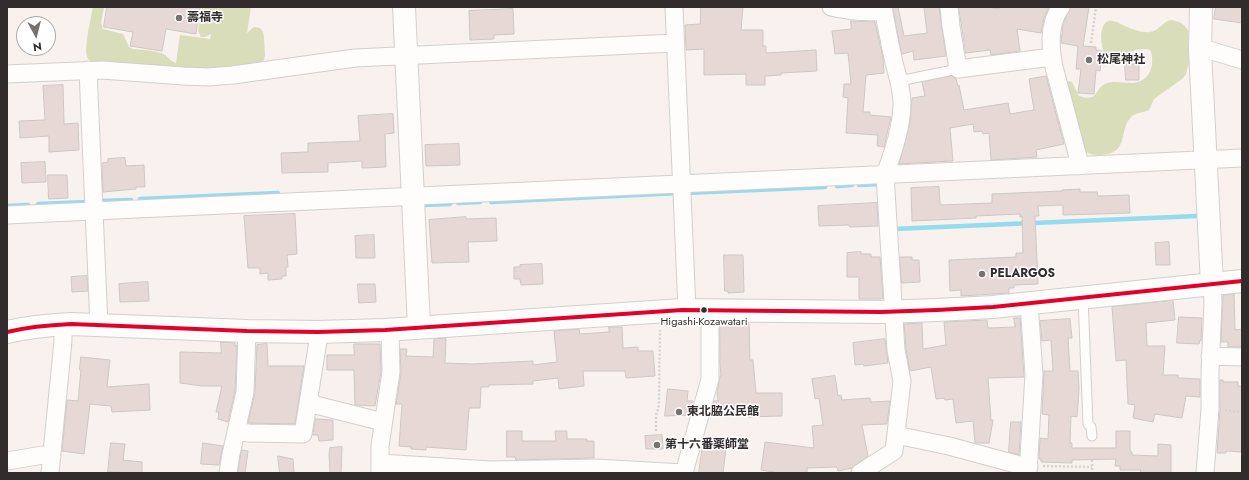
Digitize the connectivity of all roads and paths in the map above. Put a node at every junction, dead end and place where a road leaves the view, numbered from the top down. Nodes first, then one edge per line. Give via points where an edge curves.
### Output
1 (404, 7) edge
2 (674, 7) edge
3 (831, 7) edge
4 (950, 7) edge
5 (1061, 7) edge
6 (1096, 7) edge
7 (1202, 7) edge
8 (883, 9) edge
9 (675, 43) junction
10 (1090, 43) dead end
11 (1200, 50) junction
12 (406, 55) junction
13 (1052, 57) junction
14 (1242, 60) edge
15 (958, 69) junction
16 (88, 70) junction
17 (7, 74) edge
18 (899, 81) junction
19 (1242, 158) edge
20 (1206, 160) junction
21 (1078, 166) junction
22 (885, 175) junction
23 (682, 184) junction
24 (412, 196) junction
25 (95, 211) junction
26 (7, 215) edge
27 (1242, 281) edge
28 (1212, 284) junction
29 (1084, 297) junction
30 (1029, 303) junction
31 (687, 310) junction
32 (710, 310) junction
33 (659, 311) junction
34 (893, 312) junction
35 (63, 325) junction
36 (100, 326) junction
37 (419, 327) junction
38 (390, 329) junction
39 (247, 331) junction
40 (7, 332) edge
41 (318, 332) junction
42 (1210, 356) junction
43 (1242, 357) edge
44 (308, 403) junction
45 (383, 422) junction
46 (236, 431) junction
47 (656, 431) dead end
48 (896, 436) junction
49 (1092, 436) dead end
50 (52, 456) junction
51 (1092, 460) dead end
52 (7, 462) edge
53 (1092, 467) junction
54 (380, 468) edge
55 (1028, 469) edge
56 (50, 473) edge
57 (228, 473) edge
58 (683, 473) edge
59 (860, 473) edge
60 (1092, 473) edge
61 (1205, 473) edge

1 - 12 main road
2 - 9 street
3 - 8 street via 876,12
4 - 15 street via 950,26
5 - 13 street via 1053,25
6 - 10 path
7 - 11 main road
8 - 18 street
9 - 12 street
9 - 23 street
11 - 14 street via 1209,50
11 - 20 main road
12 - 16 street via 355,58 208,77
12 - 24 main road
13 - 15 street
13 - 21 street via 1078,157
15 - 18 lane
16 - 17 street
16 - 25 street
18 - 22 street via 902,104 900,118
19 - 20 street
20 - 21 street
20 - 28 main road
21 - 22 street
22 - 23 street
22 - 34 street
23 - 24 street
23 - 31 street
24 - 25 street
24 - 37 main road
25 - 26 street
25 - 36 street
27 - 28 main road
28 - 29 main road
28 - 42 street
29 - 30 main road
29 - 49 lane via 1088,424 1092,427
30 - 34 main road
30 - 55 street via 1034,374
31 - 32 main road
31 - 33 main road
32 - 34 main road
32 - 58 street via 710,379
33 - 37 main road
33 - 47 path via 659,405
34 - 48 street via 902,381
35 - 36 main road
35 - 40 main road
35 - 50 street
36 - 39 main road
37 - 38 main road
38 - 41 main road
38 - 45 street via 391,372
39 - 41 main road
39 - 46 street via 245,392
41 - 44 street
42 - 43 street
42 - 61 street via 1210,409
44 - 45 street
44 - 46 street via 303,434
45 - 54 street
46 - 57 street
48 - 55 street via 949,446
48 - 59 street via 894,451
50 - 52 street via 43,455
50 - 56 street
51 - 53 path
53 - 55 path
53 - 60 path
54 - 58 street via 594,468

